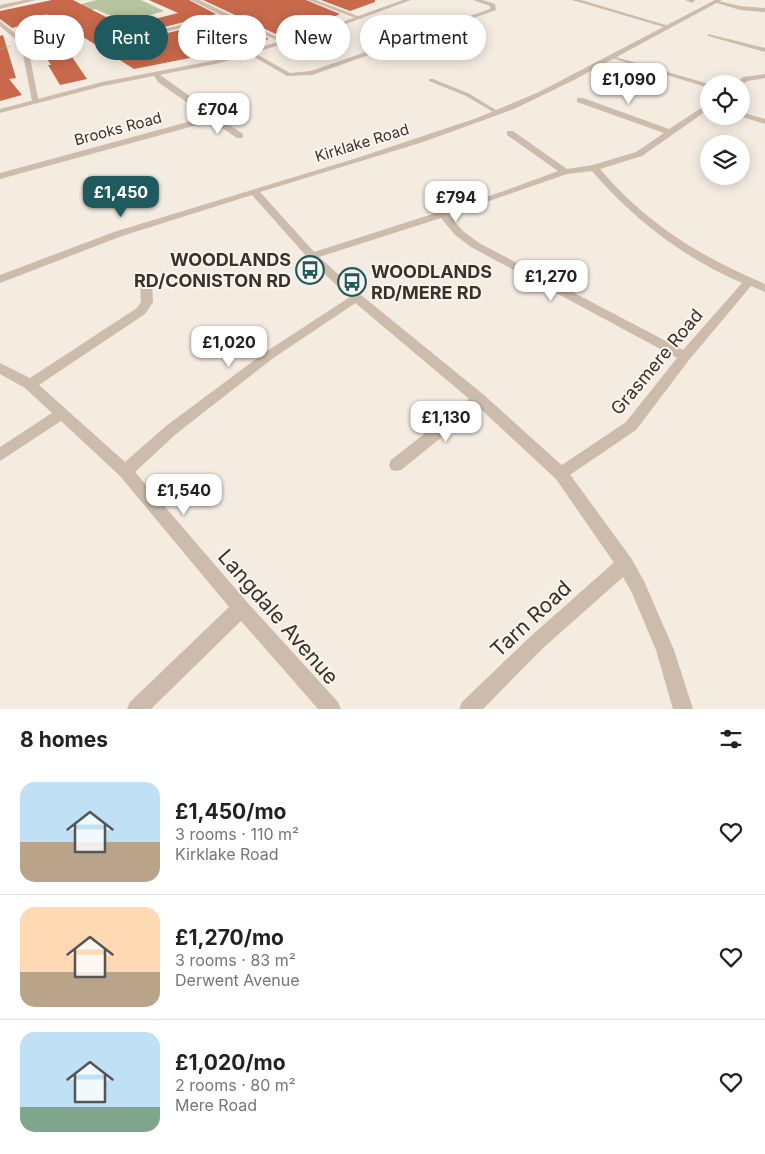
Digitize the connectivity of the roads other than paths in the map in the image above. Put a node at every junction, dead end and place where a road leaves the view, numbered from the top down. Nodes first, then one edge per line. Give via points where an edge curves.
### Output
1 (33, 0) edge
2 (194, 0) edge
3 (310, 0) edge
4 (408, 0) edge
5 (476, 0) edge
6 (575, 0) edge
7 (718, 1) edge
8 (0, 7) edge
9 (765, 10) edge
10 (228, 15) edge
11 (368, 15) edge
12 (360, 18) joint
13 (350, 21) edge
14 (0, 23) edge
15 (666, 26) junction
16 (15, 34) edge
17 (710, 35) dead end
18 (765, 50) edge
19 (614, 57) junction
20 (28, 60) edge
21 (224, 60) edge
22 (264, 60) edge
23 (156, 74) junction
24 (765, 76) edge
25 (750, 78) edge
26 (431, 80) dead end
27 (700, 83) edge
28 (580, 100) dead end
29 (36, 101) junction
30 (0, 111) edge
31 (700, 111) edge
32 (498, 112) junction
33 (207, 116) junction
34 (750, 117) edge
35 (765, 122) edge
36 (669, 132) junction
37 (510, 134) dead end
38 (240, 136) dead end
39 (594, 168) junction
40 (565, 172) junction
41 (0, 176) edge
42 (255, 192) junction
43 (443, 214) junction
44 (312, 256) junction
45 (0, 279) edge
46 (146, 282) dead end
47 (749, 282) junction
48 (765, 288) edge
49 (357, 298) junction
50 (685, 357) junction
51 (0, 368) edge
52 (30, 384) junction
53 (478, 399) junction
54 (63, 413) junction
55 (0, 456) edge
56 (396, 464) dead end
57 (125, 471) junction
58 (560, 474) junction
59 (625, 564) junction
60 (241, 608) junction
61 (137, 709) edge
62 (331, 709) edge
63 (469, 709) edge
64 (683, 709) edge

1 - 8 street
2 - 10 street
3 - 12 street
4 - 11 street
5 - 22 street via 493,6 493,10 312,73 289,74
6 - 15 street
7 - 9 street via 740,8
7 - 15 street, Kirklake Road
12 - 13 street
14 - 16 street
15 - 19 street, Kirklake Road
17 - 18 street
19 - 27 street
19 - 32 street, Kirklake Road
20 - 29 street
21 - 23 street
23 - 29 street
23 - 33 street, Brooks Road
24 - 25 street
26 - 32 lane
28 - 36 street
29 - 30 street
31 - 36 street
32 - 42 street, Kirklake Road
33 - 38 street
33 - 41 street, Brooks Road via 198,122
34 - 35 street
36 - 39 street via 639,154
37 - 40 street
39 - 40 street
39 - 47 street via 633,211 667,239
40 - 43 street
42 - 44 street
42 - 45 street, Kirklake Road via 115,233
43 - 44 street
43 - 50 street via 459,233 475,245
44 - 49 street
46 - 52 street via 148,302 141,311
47 - 48 street
47 - 50 street, Grasmere Road
49 - 53 street
49 - 57 street via 268,356 171,430
50 - 58 street, Grasmere Road via 630,426
51 - 52 street, Langdale Avenue
52 - 54 street, Langdale Avenue
53 - 56 street
53 - 58 street
54 - 55 street
54 - 57 street, Langdale Avenue
57 - 60 street, Langdale Avenue
58 - 59 street
59 - 63 street, Tarn Road via 537,642
59 - 64 street via 665,650
60 - 61 street
60 - 62 street, Langdale Avenue

